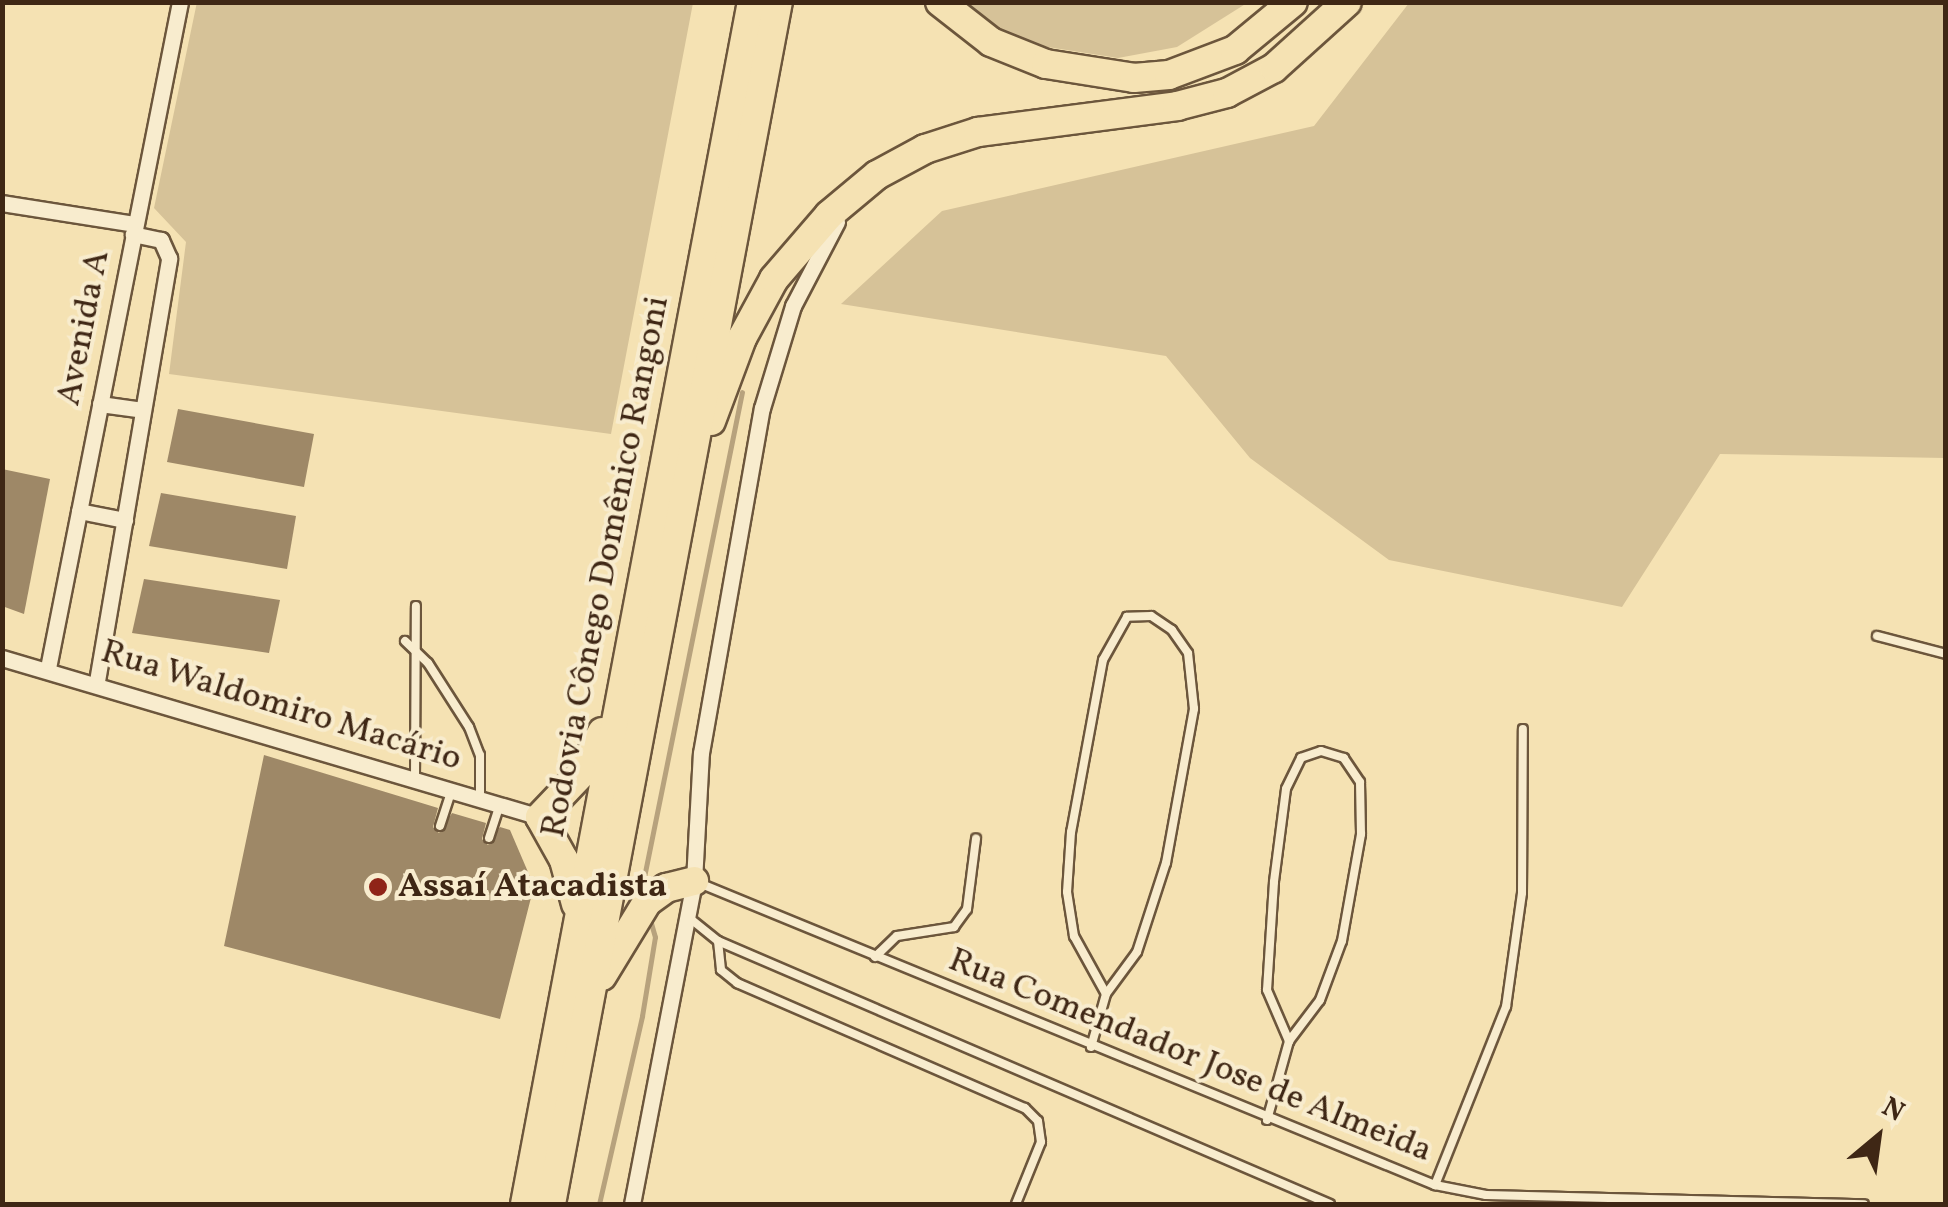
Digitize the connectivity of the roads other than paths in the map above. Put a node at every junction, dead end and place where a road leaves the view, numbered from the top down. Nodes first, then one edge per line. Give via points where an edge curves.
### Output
1 (180, 2) edge
2 (752, 2) edge
3 (778, 2) edge
4 (940, 2) edge
5 (1293, 2) edge
6 (1347, 2) edge
7 (852, 192) junction
8 (2, 204) edge
9 (134, 229) junction
10 (100, 404) junction
11 (143, 410) junction
12 (686, 482) junction
13 (79, 512) junction
14 (124, 520) junction
15 (416, 606) dead end
16 (1877, 636) dead end
17 (405, 641) dead end
18 (414, 649) junction
19 (1946, 654) edge
20 (2, 658) edge
21 (48, 668) junction
22 (97, 681) junction
23 (620, 693) junction
24 (1524, 729) dead end
25 (416, 778) junction
26 (452, 789) junction
27 (480, 798) junction
28 (500, 804) junction
29 (540, 818) junction
30 (440, 826) dead end
31 (488, 838) dead end
32 (976, 838) dead end
33 (694, 881) junction
34 (578, 916) junction
35 (686, 916) junction
36 (718, 941) junction
37 (875, 956) junction
38 (1106, 994) junction
39 (590, 1000) junction
40 (1289, 1041) junction
41 (1091, 1047) junction
42 (1266, 1120) junction
43 (1435, 1185) junction
44 (524, 1204) edge
45 (552, 1204) edge
46 (632, 1204) edge
47 (1016, 1204) edge
48 (1330, 1204) edge
49 (1864, 1204) edge

1 - 9 street
2 - 23 highway, Rodovia Cônego Domênico Rangoni
3 - 12 highway, Rodovia Cônego Domênico Rangoni
4 - 5 highway via 992,42 1046,64 1134,78 1169,75 1235,50
6 - 7 highway via 1274,68 1227,92 1177,106 960,137 913,155
7 - 12 highway via 790,257 761,299
7 - 33 street via 794,306 762,408 700,753
8 - 9 street
9 - 10 street, Avenida A
9 - 11 street, Avenida A via 160,240 169,258
10 - 11 street
10 - 13 street, Avenida A
11 - 14 street, Avenida A
12 - 39 highway, Rodovia Cônego Domênico Rangoni
13 - 14 street
13 - 21 street, Avenida A
14 - 22 street, Avenida A
15 - 18 lane
16 - 19 lane
17 - 18 lane
18 - 25 lane
18 - 27 lane via 469,727 480,755
20 - 21 street, Rua Waldomiro Macário
21 - 22 street, Rua Waldomiro Macário
22 - 25 street, Rua Waldomiro Macário
23 - 29 highway via 581,774
23 - 34 highway, Rodovia Cônego Domênico Rangoni
24 - 43 lane via 1522,892 1506,1006
25 - 26 street, Rua Waldomiro Macário
26 - 27 street, Rua Waldomiro Macário
26 - 30 lane
27 - 28 street, Rua Waldomiro Macário
28 - 29 street, Rua Waldomiro Macário
28 - 31 lane
29 - 34 highway via 564,860
32 - 37 lane via 966,908 954,927 897,936
33 - 35 street
33 - 37 lane, Rua Comendador Jose de Almeida
33 - 39 highway via 666,888 637,914
34 - 44 highway, Rodovia Cônego Domênico Rangoni
35 - 36 lane
35 - 46 street
36 - 47 lane via 721,970 737,983 1025,1108 1038,1121 1041,1142
36 - 48 lane
37 - 41 lane, Rua Comendador Jose de Almeida
38 - 38 lane via 1138,952 1160,881 1194,708 1188,652 1151,616 1127,617 1103,660 1072,832 1067,892 1074,936
38 - 41 lane
39 - 45 highway, Rodovia Cônego Domênico Rangoni
40 - 40 lane via 1267,990 1274,882 1286,788 1301,758 1321,751 1344,758 1360,782 1360,834 1342,941 1320,1000
40 - 42 lane
41 - 42 lane, Rua Comendador Jose de Almeida
42 - 43 lane, Rua Comendador Jose de Almeida
43 - 49 lane, Rua Comendador Jose de Almeida via 1486,1195

